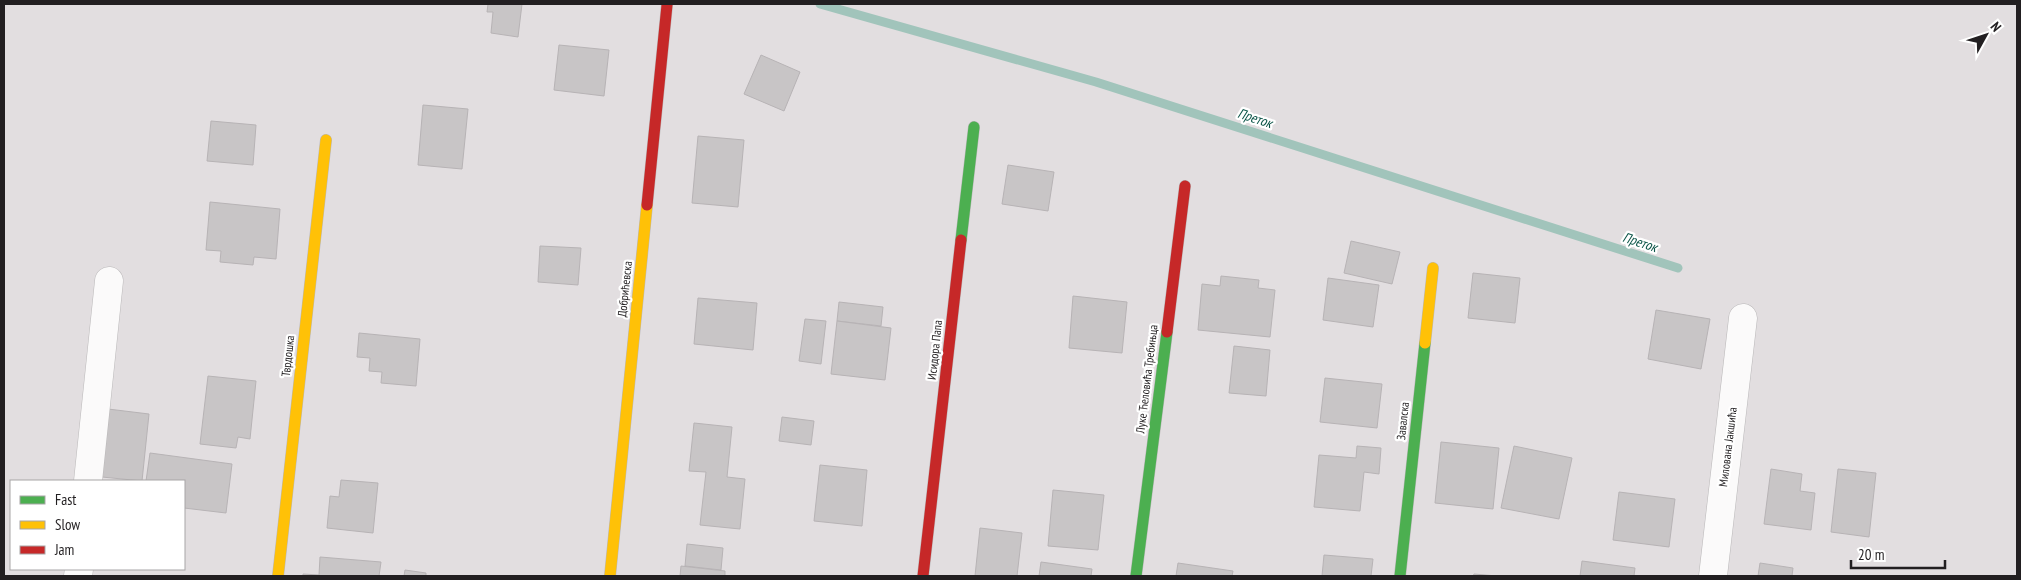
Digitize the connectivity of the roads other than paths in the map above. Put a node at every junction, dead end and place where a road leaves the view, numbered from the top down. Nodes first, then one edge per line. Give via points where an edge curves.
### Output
1 (668, 5) dead end
2 (974, 127) dead end
3 (326, 140) dead end
4 (1185, 186) dead end
5 (1433, 268) dead end
6 (109, 281) dead end
7 (1743, 318) dead end
8 (88, 480) edge
9 (278, 576) edge
10 (610, 576) edge
11 (923, 576) edge
12 (1136, 576) edge
13 (1400, 576) edge
14 (1713, 576) edge

1 - 10 street, Добрићевска
2 - 11 street, Исидора Папа
3 - 9 street, Тврдошка
4 - 12 street, Луке Ћеловића Требињца
5 - 13 street, Завалска
6 - 8 street
7 - 14 street, Милована Јакшића

